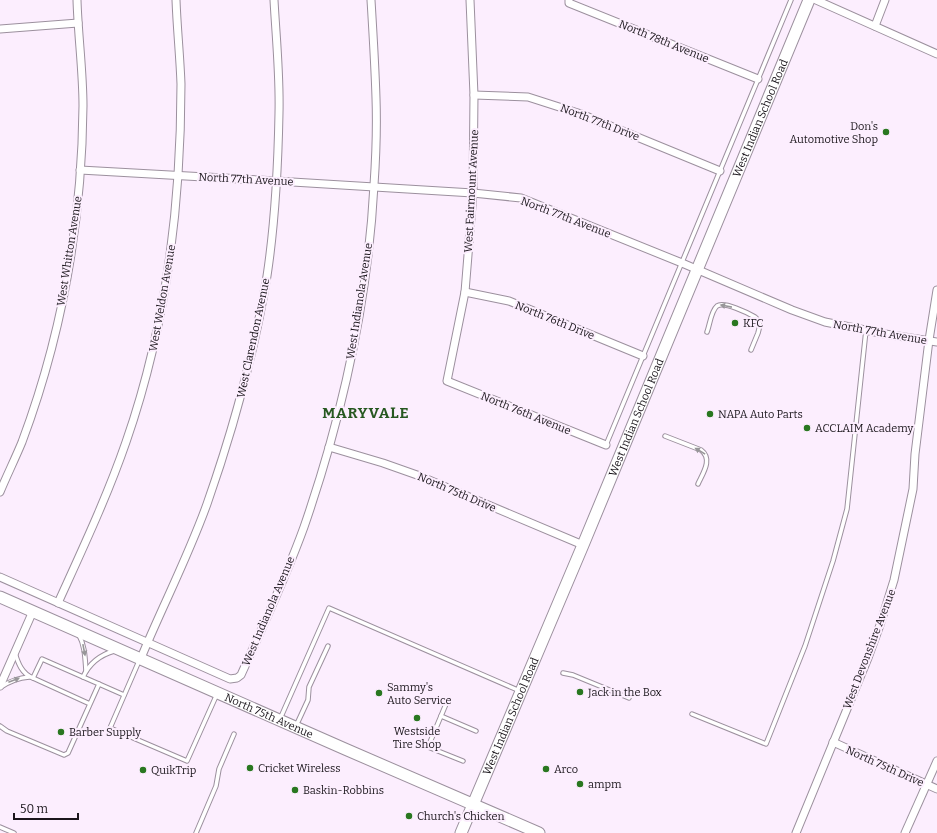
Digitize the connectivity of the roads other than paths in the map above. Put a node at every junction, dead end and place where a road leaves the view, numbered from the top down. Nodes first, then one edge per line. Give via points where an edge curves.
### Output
1 (77, 0) edge
2 (176, 0) edge
3 (274, 0) edge
4 (371, 0) edge
5 (470, 0) edge
6 (791, 0) edge
7 (809, 0) edge
8 (816, 0) edge
9 (885, 0) edge
10 (569, 1) edge
11 (78, 23) junction
12 (875, 26) junction
13 (0, 29) edge
14 (937, 54) edge
15 (758, 79) junction
16 (474, 95) junction
17 (80, 170) junction
18 (720, 171) junction
19 (178, 176) junction
20 (276, 181) junction
21 (374, 188) junction
22 (473, 193) junction
23 (682, 262) junction
24 (697, 270) junction
25 (937, 290) edge
26 (465, 292) junction
27 (866, 330) junction
28 (707, 332) dead end
29 (929, 340) junction
30 (937, 342) edge
31 (751, 350) dead end
32 (643, 356) junction
33 (447, 381) joint
34 (665, 436) dead end
35 (606, 446) joint
36 (329, 447) junction
37 (698, 484) dead end
38 (0, 492) edge
39 (583, 545) junction
40 (0, 577) edge
41 (0, 597) edge
42 (58, 603) junction
43 (33, 611) junction
44 (77, 630) junction
45 (147, 642) junction
46 (328, 646) dead end
47 (119, 649) junction
48 (15, 652) junction
49 (141, 658) junction
50 (86, 670) junction
51 (563, 673) dead end
52 (83, 677) junction
53 (31, 678) junction
54 (237, 678) joint
55 (99, 684) junction
56 (0, 687) edge
57 (521, 691) junction
58 (217, 692) junction
59 (124, 695) junction
60 (629, 698) dead end
61 (90, 704) junction
62 (446, 704) dead end
63 (692, 714) dead end
64 (441, 716) junction
65 (280, 720) junction
66 (0, 726) edge
67 (296, 727) junction
68 (476, 731) dead end
69 (234, 734) dead end
70 (832, 742) junction
71 (463, 761) dead end
72 (937, 761) edge
73 (927, 784) junction
74 (937, 789) edge
75 (474, 804) junction
76 (0, 827) edge
77 (14, 833) edge
78 (196, 833) edge
79 (461, 833) edge
80 (539, 833) edge
81 (796, 833) edge
82 (905, 833) edge

1 - 11 street, West Whitton Avenue
2 - 19 street, West Weldon Avenue via 181,84
3 - 20 street, West Clarendon Avenue via 279,112
4 - 21 street, West Indianola Avenue via 376,99
5 - 16 street, West Fairmount Avenue
6 - 15 lane, West Indian School Road
7 - 24 main road, West Indian School Road
8 - 12 street
9 - 12 street
10 - 15 street, North 78th Avenue
11 - 13 street
11 - 17 street, West Whitton Avenue via 83,105
12 - 14 street
15 - 18 lane, West Indian School Road
16 - 18 street, North 77th Drive via 528,97 581,114
16 - 22 street, West Fairmount Avenue
17 - 19 street, North 77th Avenue
17 - 38 street, West Whitton Avenue via 71,254 54,337 34,405
18 - 23 lane, West Indian School Road
19 - 20 street, North 77th Avenue
19 - 42 street, West Weldon Avenue via 160,323 137,411 105,497
20 - 21 street, North 77th Avenue
20 - 45 street, West Clarendon Avenue via 264,290 246,378 233,425 206,507
21 - 22 street, North 77th Avenue
21 - 36 street, West Indianola Avenue via 358,322
22 - 23 street, North 77th Avenue via 521,198
22 - 26 street, West Fairmount Avenue
23 - 24 street, North 77th Avenue
23 - 32 lane, West Indian School Road
24 - 27 street, North 77th Avenue via 792,310 836,325
24 - 39 main road, West Indian School Road
25 - 29 street, West Devonshire Avenue
26 - 32 street, North 76th Drive via 509,301
26 - 33 street, West Fairmount Avenue
27 - 29 street, North 77th Avenue
27 - 63 lane via 847,509 805,646 766,744
31 -> 28 lane via 759,329 758,321 726,304 716,307
29 - 30 street, North 77th Avenue
29 - 70 street, West Devonshire Avenue via 913,489 894,580 868,658
32 - 35 lane, West Indian School Road
33 - 35 street, North 76th Avenue
37 -> 34 lane via 707,463 705,453
36 - 39 street, North 75th Drive via 417,475
36 - 54 street, West Indianola Avenue via 290,563 241,675
39 - 57 main road, West Indian School Road
40 - 42 street, North 75th Avenue
41 - 43 main road, North 75th Avenue
42 - 45 street, North 75th Avenue
43 - 44 main road, North 75th Avenue
43 - 48 street
44 - 47 main road, North 75th Avenue
44 -> 50 lane via 83,642
45 - 49 street, West Clarendon Avenue
45 - 54 street, North 75th Avenue via 230,679
46 - 67 lane via 309,687 308,700
47 - 49 main road, North 75th Avenue
47 - 50 lane via 96,660
48 - 53 lane via 18,662
48 - 56 street
49 - 58 main road, North 75th Avenue
49 - 59 lane
50 - 52 lane
51 - 60 lane
52 - 53 lane via 42,659
52 - 55 lane
56 -> 53 lane via 19,678
53 - 61 lane
55 - 59 lane
55 - 61 lane
57 - 65 lane via 329,608
57 - 75 main road, West Indian School Road
58 - 59 lane via 187,761 110,728
58 - 65 main road, North 75th Avenue
61 - 66 lane via 68,753 64,755
62 - 64 lane
64 - 68 lane
64 - 71 lane via 428,747
65 - 67 main road, North 75th Avenue
67 - 75 main road, North 75th Avenue
69 - 78 lane
70 - 73 street, North 75th Drive
70 - 81 street, West Devonshire Avenue
72 - 73 street
73 - 74 street, North 75th Drive
73 - 82 street
75 - 79 main road, West Indian School Road
75 - 80 main road, North 75th Avenue
76 - 77 lane

